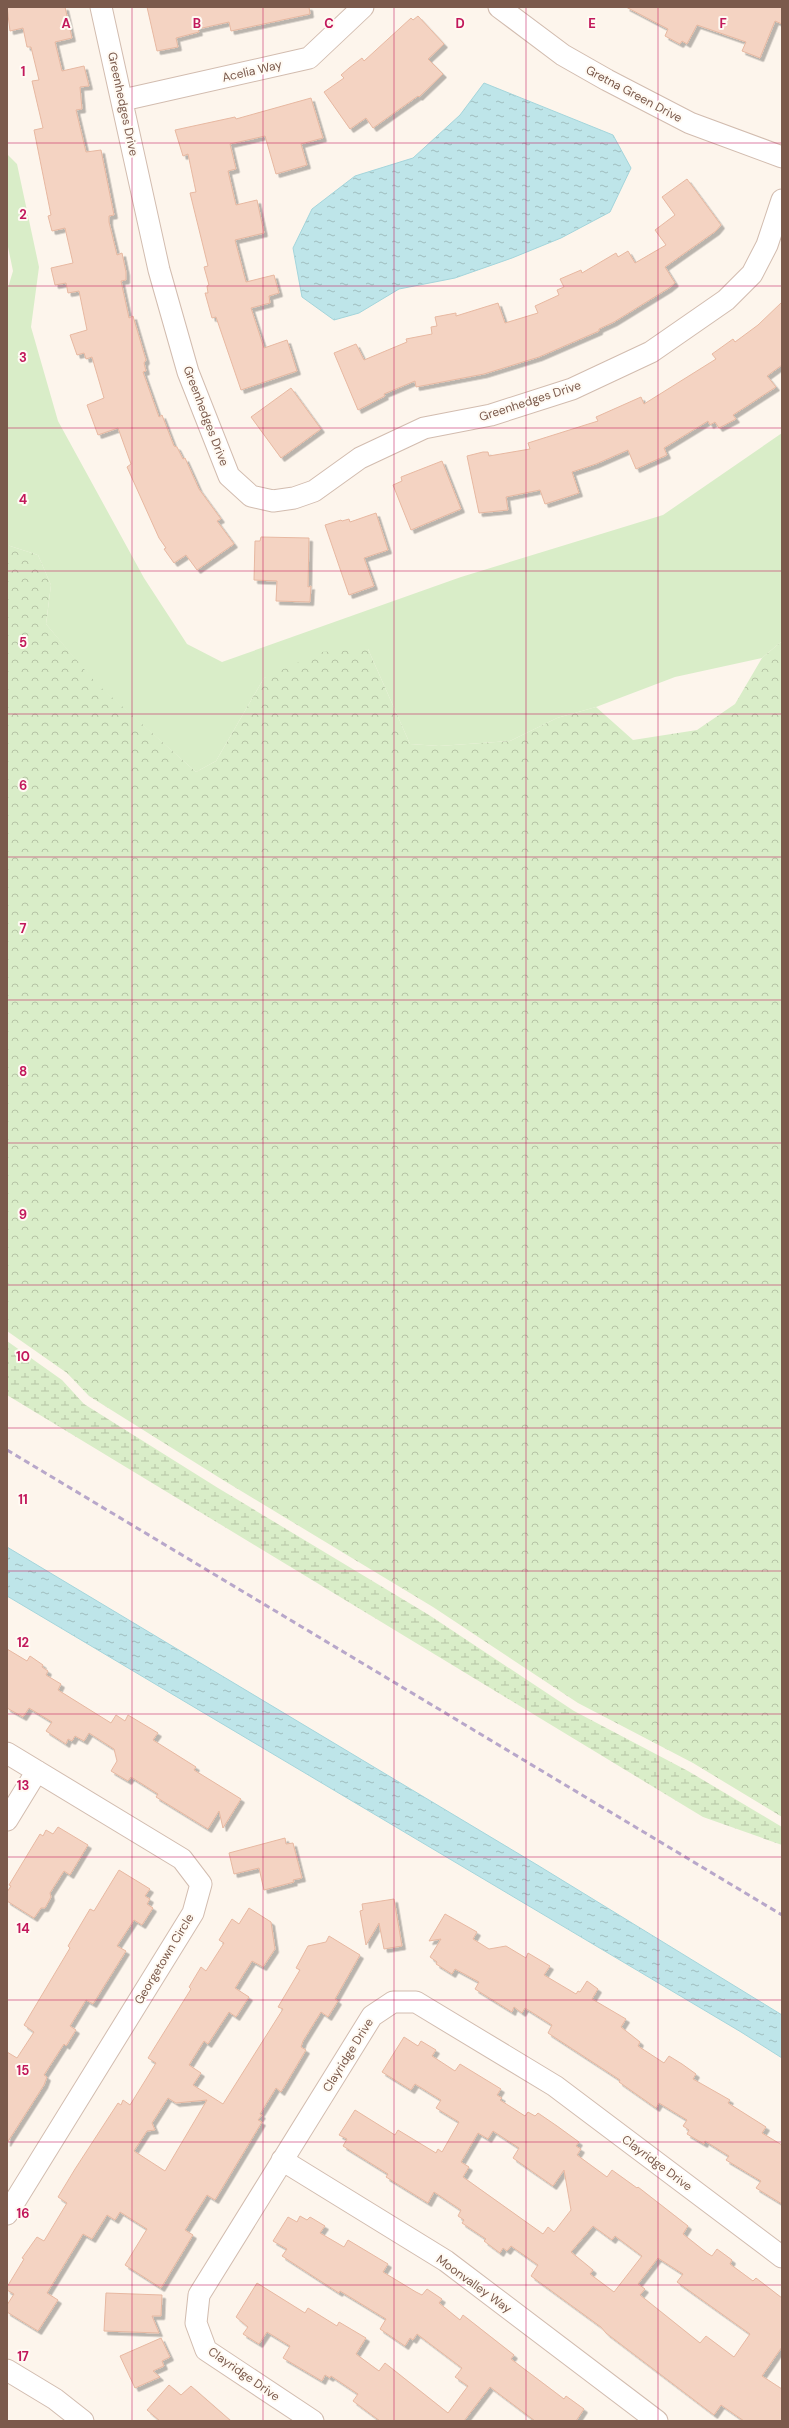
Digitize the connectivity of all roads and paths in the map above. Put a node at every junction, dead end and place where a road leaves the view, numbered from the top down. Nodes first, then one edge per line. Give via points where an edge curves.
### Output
1 (101, 7) edge
2 (363, 7) edge
3 (499, 7) edge
4 (123, 100) junction
5 (782, 157) edge
6 (782, 200) edge
7 (7, 1753) edge
8 (37, 1771) junction
9 (7, 1820) edge
10 (282, 2160) junction
11 (8, 2212) edge
12 (782, 2257) edge
13 (7, 2370) edge
14 (83, 2421) edge
15 (313, 2421) edge
16 (657, 2421) edge

1 - 4 street, Greenhedges Drive
2 - 4 street, Acelia Way via 309,58
3 - 5 street, Gretna Green Drive via 563,55 607,80 690,123
4 - 6 street, Greenhedges Drive via 159,270 188,372 229,476 251,496 273,501 294,498 314,491 360,458 424,428 491,416 572,389 651,352 726,300 752,274 768,244
7 - 8 street, Georgetown Circle
8 - 9 street
8 - 11 street, Georgetown Circle via 182,1860 201,1884 193,1913
10 - 12 street, Clayridge Drive via 372,2016 393,2002 416,2002 555,2086
10 - 15 street, Clayridge Drive via 199,2295 196,2323 206,2350
10 - 16 street, Moonvalley Way via 446,2261
13 - 14 street via 55,2399

